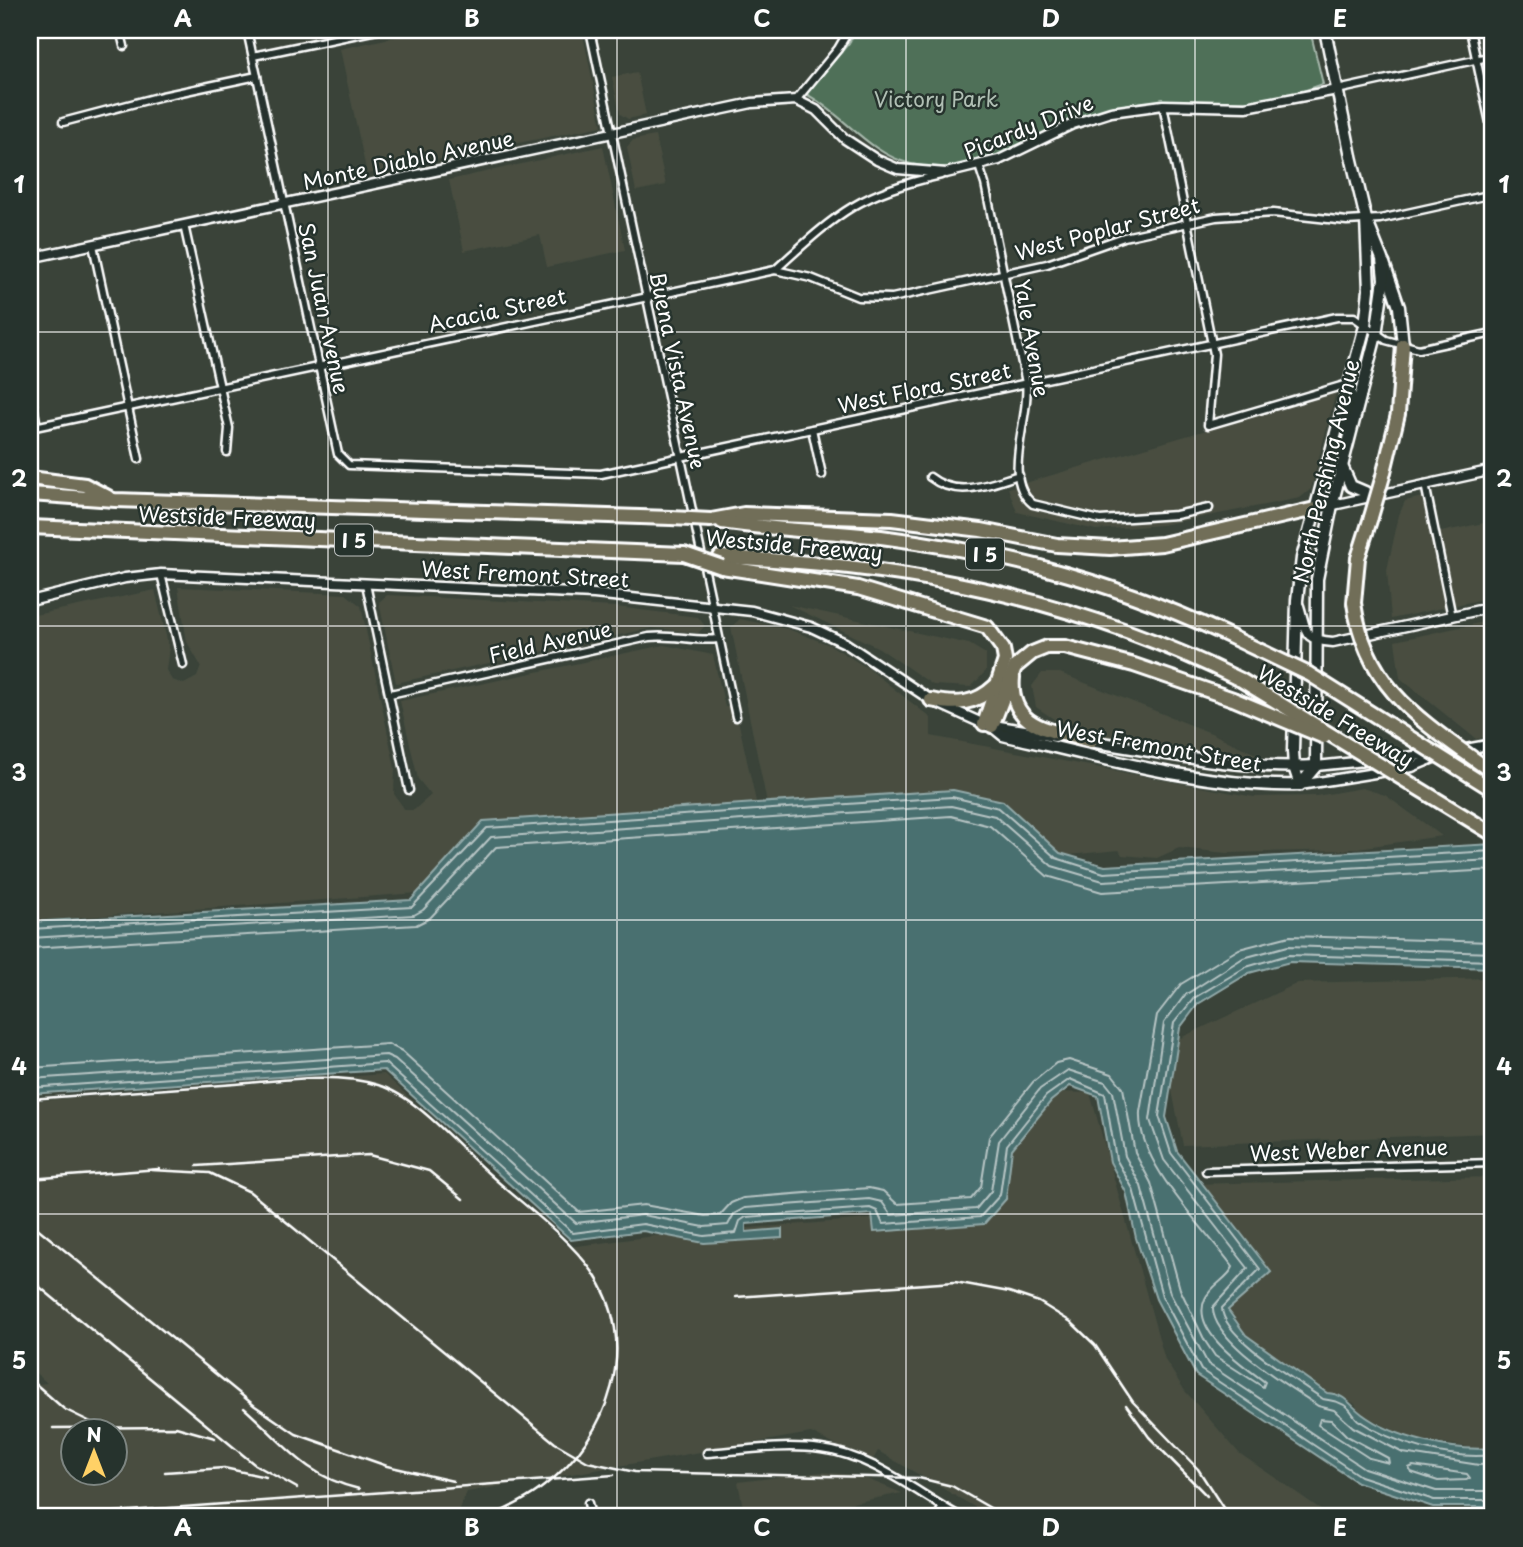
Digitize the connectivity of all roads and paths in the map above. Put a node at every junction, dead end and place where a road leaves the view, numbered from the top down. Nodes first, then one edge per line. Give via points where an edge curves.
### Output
1 (120, 30) edge
2 (247, 30) edge
3 (377, 30) edge
4 (590, 30) edge
5 (849, 30) edge
6 (1325, 30) edge
7 (1470, 30) edge
8 (124, 46) dead end
9 (253, 56) junction
10 (1493, 56) edge
11 (1476, 60) junction
12 (257, 76) junction
13 (1337, 90) junction
14 (796, 100) junction
15 (1163, 105) junction
16 (63, 122) dead end
17 (612, 133) junction
18 (1493, 136) edge
19 (979, 166) junction
20 (946, 173) junction
21 (1493, 194) edge
22 (284, 204) junction
23 (1366, 219) junction
24 (1188, 223) junction
25 (184, 225) junction
26 (93, 245) junction
27 (30, 258) edge
28 (1382, 259) junction
29 (775, 270) junction
30 (1004, 273) junction
31 (645, 295) junction
32 (1364, 326) junction
33 (1493, 333) edge
34 (1376, 335) junction
35 (1213, 342) junction
36 (1404, 345) junction
37 (319, 366) junction
38 (1026, 383) junction
39 (1348, 384) junction
40 (219, 387) junction
41 (30, 391) edge
42 (128, 407) junction
43 (33, 427) edge
44 (812, 429) junction
45 (1347, 448) junction
46 (227, 452) dead end
47 (679, 458) junction
48 (139, 459) dead end
49 (349, 465) joint
50 (1342, 466) junction
51 (1493, 470) edge
52 (822, 475) dead end
53 (1019, 475) junction
54 (930, 477) dead end
55 (30, 478) edge
56 (1425, 484) junction
57 (30, 494) edge
58 (1372, 495) junction
59 (115, 500) junction
60 (1332, 505) junction
61 (1209, 508) dead end
62 (1315, 509) junction
63 (711, 520) junction
64 (30, 527) edge
65 (721, 562) junction
66 (161, 574) junction
67 (366, 584) junction
68 (1297, 600) junction
69 (30, 601) edge
70 (712, 607) junction
71 (1493, 607) edge
72 (1452, 617) junction
73 (718, 639) junction
74 (1316, 641) junction
75 (183, 666) dead end
76 (1015, 667) junction
77 (998, 684) junction
78 (390, 694) junction
79 (931, 700) junction
80 (736, 717) dead end
81 (988, 725) junction
82 (1091, 741) junction
83 (1493, 744) edge
84 (1124, 747) junction
85 (1360, 752) junction
86 (1444, 754) junction
87 (1104, 757) junction
88 (1315, 765) junction
89 (1294, 767) junction
90 (1493, 774) edge
91 (1300, 785) junction
92 (409, 790) dead end
93 (1493, 790) edge
94 (1493, 834) edge
95 (1493, 1163) edge
96 (1206, 1171) dead end
97 (707, 1453) dead end
98 (588, 1503) dead end
99 (943, 1507) junction
100 (591, 1517) edge
101 (937, 1517) edge
102 (961, 1517) edge

1 - 8 street
2 - 9 street, San Juan Avenue
3 - 9 street
4 - 17 street, Buena Vista Avenue
5 - 14 street
6 - 13 main road, North Pershing Avenue
7 - 11 street
9 - 12 street, San Juan Avenue
10 - 11 street
11 - 13 street
11 - 18 street
12 - 16 street
12 - 22 street, San Juan Avenue
13 - 15 street, Picardy Drive via 1246,107
13 - 23 main road, North Pershing Avenue
14 - 17 street, Monte Diablo Avenue via 752,103
14 - 20 street, Picardy Drive via 816,110 845,139 877,160 898,169
15 - 19 street, Picardy Drive via 1111,112 1073,124
15 - 24 street
17 - 22 street, Monte Diablo Avenue
17 - 31 street, Buena Vista Avenue
19 - 20 street, Picardy Drive
19 - 30 street, Yale Avenue
20 - 29 street via 858,201
21 - 23 street, West Poplar Street
22 - 25 street, Monte Diablo Avenue
22 - 37 street, San Juan Avenue
23 - 24 street, West Poplar Street via 1273,213
23 - 28 main road, North Pershing Avenue
23 - 32 main road, North Pershing Avenue via 1369,290
24 - 30 street, West Poplar Street
24 - 35 street
25 - 26 street, Monte Diablo Avenue
25 - 40 street
26 - 27 street, Monte Diablo Avenue
26 - 42 street
28 - 34 main road, North Pershing Avenue
28 - 36 main road via 1399,307
29 - 30 street, West Poplar Street via 858,297 879,299
29 - 31 street, Acacia Street
30 - 38 street, Yale Avenue
31 - 37 street, Acacia Street
31 - 47 street, Buena Vista Avenue
32 - 34 street, West Flora Street
32 - 35 street, West Flora Street via 1354,317 1337,317
32 - 39 main road, North Pershing Avenue
33 - 36 street, West Flora Street via 1419,349
34 - 36 street, West Flora Street
34 - 45 main road, North Pershing Avenue
35 - 38 street, West Flora Street
35 - 39 street via 1208,425
36 - 90 highway, bridge via 1398,414 1358,558 1354,603 1358,630 1386,687
37 - 40 street, Acacia Street
37 - 49 street, San Juan Avenue via 338,454
38 - 44 street, West Flora Street
38 - 53 street, Yale Avenue via 1027,413 1016,462
39 - 45 main road via 1352,399 1343,436
39 - 62 main road, North Pershing Avenue
40 - 42 street, Acacia Street
40 - 46 street via 229,428
41 - 43 street
42 - 43 street, Acacia Street
42 - 48 street
44 - 47 street, West Flora Street
44 - 52 street
45 - 50 main road, North Pershing Avenue
47 - 49 street, West Flora Street via 590,475
47 - 70 street, Buena Vista Avenue
50 - 58 main road via 1352,486
50 - 60 main road, North Pershing Avenue
51 - 56 street
53 - 54 street via 968,489
53 - 61 street via 1024,494 1033,504 1092,519 1175,515
55 - 59 highway via 85,485
56 - 58 street
56 - 72 street
57 - 59 highway, Westside Freeway / I 5
58 - 60 street
59 - 63 highway, Westside Freeway / I 5, bridge
60 - 62 street
60 - 74 main road, North Pershing Avenue via 1317,579
62 - 63 highway via 1162,544 1110,548 1057,545 959,526 892,519 744,514
62 - 68 main road, North Pershing Avenue
63 - 93 highway, Westside Freeway / I 5, bridge via 927,544 1057,570 1140,597 1309,674
64 - 65 highway, Westside Freeway / I 5, bridge via 682,554
65 - 77 highway via 858,588 979,623 993,632 1003,649 1003,674
65 - 85 highway, Westside Freeway / I 5, bridge via 852,565 971,585 1113,626 1241,680
66 - 67 street, West Fremont Street
66 - 69 street, West Fremont Street
66 - 75 street
67 - 70 street, West Fremont Street via 594,594
67 - 78 street
68 - 74 street via 1307,634
68 - 89 main road, North Pershing Avenue
70 - 73 street, Buena Vista Avenue
70 - 79 street, West Fremont Street via 752,611 811,627 845,643
71 - 72 street
72 - 74 street via 1333,642
73 - 78 street, Field Avenue via 649,637
73 - 80 street, Buena Vista Avenue
74 - 88 main road, North Pershing Avenue
76 - 81 highway
76 - 82 highway via 1012,691 1022,717 1030,724
76 - 85 highway, bridge via 1039,649 1065,647 1133,664 1233,699
77 - 79 highway via 971,702
77 - 81 highway
78 - 92 street
79 - 81 street, West Fremont Street
81 - 82 main road, West Fremont Street
81 - 87 main road, West Fremont Street via 1003,735
82 - 84 main road, West Fremont Street
83 - 86 street, West Fremont Street
84 - 87 main road
84 - 89 main road, West Fremont Street via 1181,758
85 - 94 highway, Westside Freeway / I 5, bridge
86 - 88 street, West Fremont Street
86 - 91 street, West Fremont Street via 1412,767
87 - 91 main road, West Fremont Street via 1262,785
88 - 89 main road, West Fremont Street
88 - 91 main road
89 - 91 main road, North Pershing Avenue
95 - 96 street, West Weber Avenue
97 - 99 street via 822,1449 869,1464
98 - 100 street
99 - 101 street
99 - 102 street

